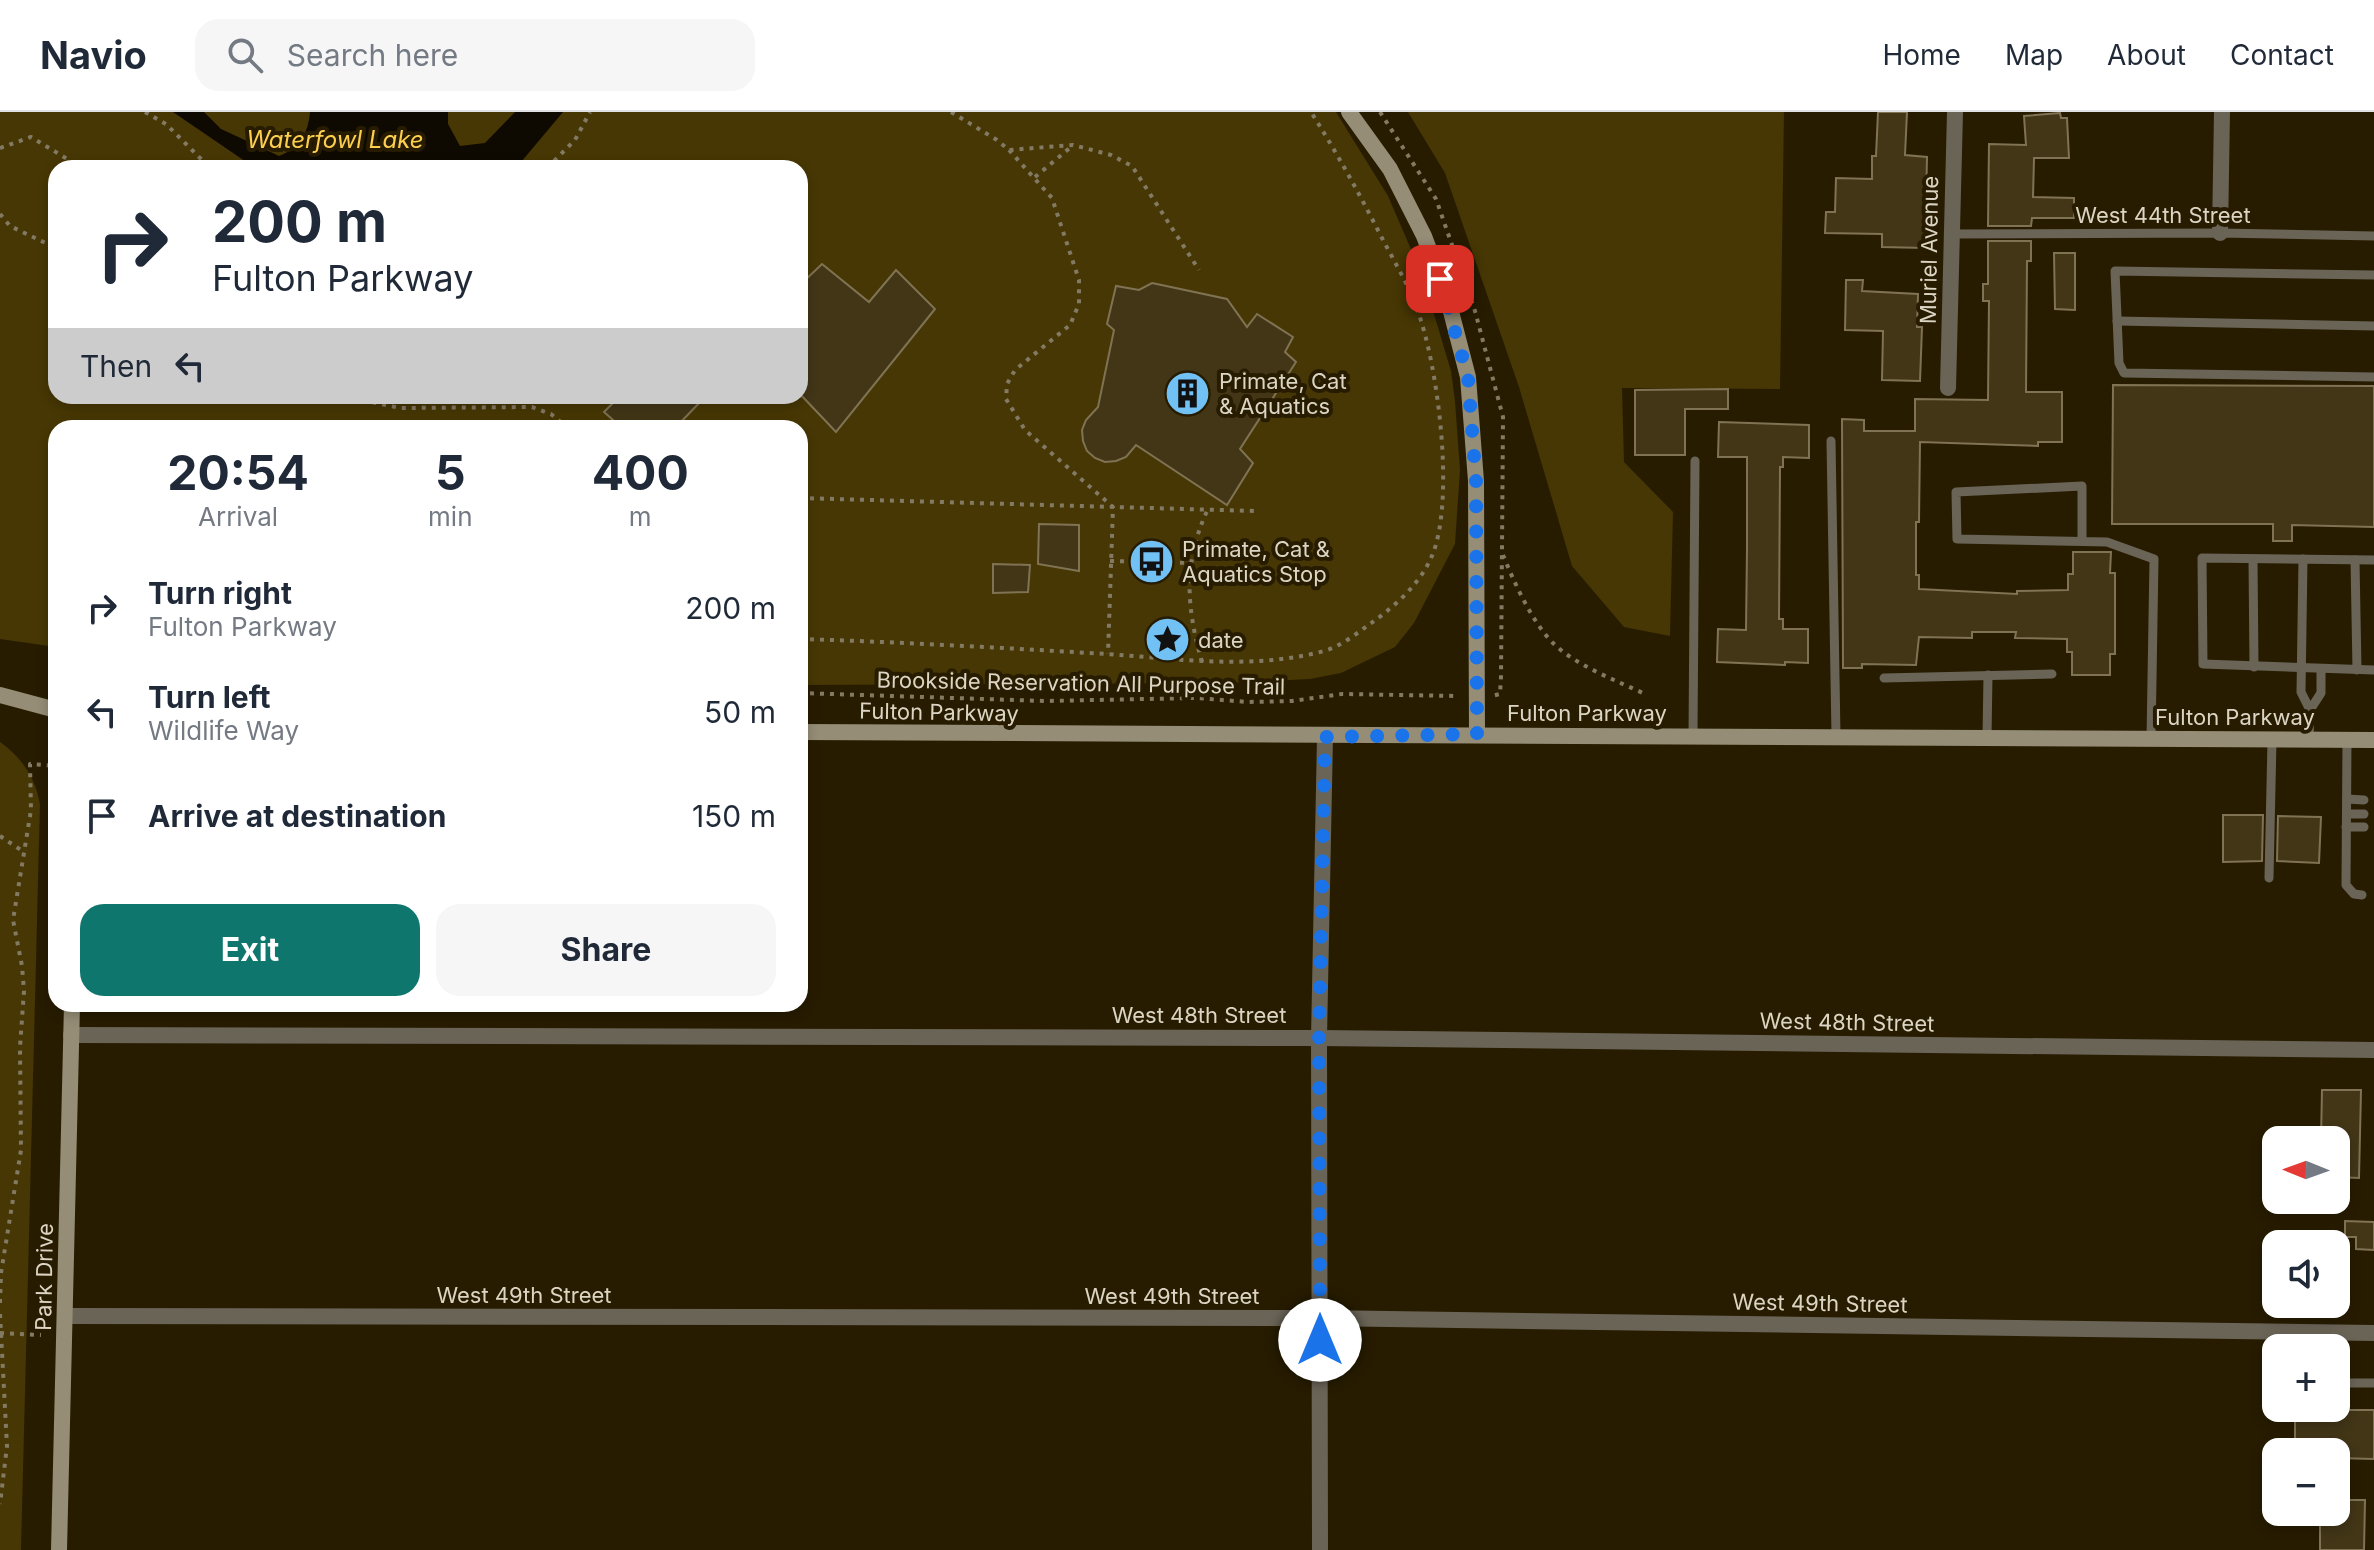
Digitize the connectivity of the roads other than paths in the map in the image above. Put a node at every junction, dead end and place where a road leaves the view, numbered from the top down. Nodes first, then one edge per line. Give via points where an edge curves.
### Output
1 (1349, 112) edge
2 (1955, 112) edge
3 (2222, 112) edge
4 (2220, 233) junction
5 (1952, 234) junction
6 (2374, 236) edge
7 (2374, 275) edge
8 (2117, 321) junction
9 (2374, 326) edge
10 (2374, 377) edge
11 (1948, 388) dead end
12 (1831, 441) dead end
13 (1695, 461) dead end
14 (2082, 540) junction
15 (2253, 559) junction
16 (2303, 559) junction
17 (2355, 560) junction
18 (2374, 560) edge
19 (2254, 667) junction
20 (2301, 669) junction
21 (2321, 669) junction
22 (2357, 670) junction
23 (2374, 670) edge
24 (2052, 674) dead end
25 (1988, 675) junction
26 (1884, 678) dead end
27 (0, 695) edge
28 (48, 708) edge
29 (2310, 710) junction
30 (808, 732) edge
31 (1477, 734) junction
32 (1693, 736) junction
33 (1836, 736) junction
34 (1325, 737) junction
35 (1987, 737) junction
36 (2151, 739) junction
37 (2272, 740) junction
38 (2309, 740) junction
39 (2347, 740) junction
40 (2374, 740) edge
41 (2347, 799) junction
42 (2364, 800) dead end
43 (2347, 814) junction
44 (2364, 814) dead end
45 (2346, 827) junction
46 (2364, 827) dead end
47 (2269, 878) dead end
48 (2362, 895) dead end
49 (72, 1012) edge
50 (71, 1035) junction
51 (1319, 1038) junction
52 (2374, 1050) edge
53 (65, 1316) junction
54 (1320, 1318) junction
55 (2374, 1333) edge
56 (2350, 1383) edge
57 (2374, 1383) edge
58 (59, 1550) edge
59 (1320, 1550) edge

1 - 31 street via 1390,169 1424,236 1468,377 1476,481
2 - 5 street, Muriel Avenue
3 - 4 street
4 - 5 lane, West 44th Street
4 - 6 lane, West 44th Street
5 - 11 street, Muriel Avenue
7 - 8 lane via 2115,271
8 - 9 lane
8 - 10 lane via 2124,373
12 - 33 lane
13 - 32 lane
14 - 14 lane via 1957,539 1956,492 2082,486
14 - 36 lane via 2107,542 2154,559
15 - 16 lane
15 - 19 lane
15 - 19 lane via 2202,558 2203,664
16 - 17 lane
16 - 20 lane
17 - 18 lane
17 - 22 lane
19 - 20 lane
20 - 21 lane
20 - 29 lane via 2301,692
21 - 22 lane
21 - 29 lane via 2321,693
22 - 23 lane
24 - 25 lane
25 - 26 lane
25 - 35 lane
27 - 28 street
29 - 38 lane
30 - 34 street, Fulton Parkway
31 - 32 street, Fulton Parkway
31 - 34 street, Fulton Parkway
32 - 33 street, Fulton Parkway
33 - 35 street, Fulton Parkway
34 - 51 street
35 - 36 street, Fulton Parkway
36 - 37 street, Fulton Parkway
37 - 38 street, Fulton Parkway
37 - 47 lane
38 - 39 street, Fulton Parkway
39 - 40 street, Fulton Parkway
39 - 41 lane
41 - 42 lane
41 - 43 lane
43 - 44 lane
43 - 45 lane
45 - 46 lane
45 - 48 lane via 2346,885
49 - 50 street, Park Drive
50 - 51 street, West 48th Street
50 - 53 street, Park Drive
51 - 52 street, West 48th Street
51 - 54 street
53 - 54 street, West 49th Street
53 - 58 street, Park Drive
54 - 55 street, West 49th Street via 2316,1337
54 - 59 street
56 - 57 lane

